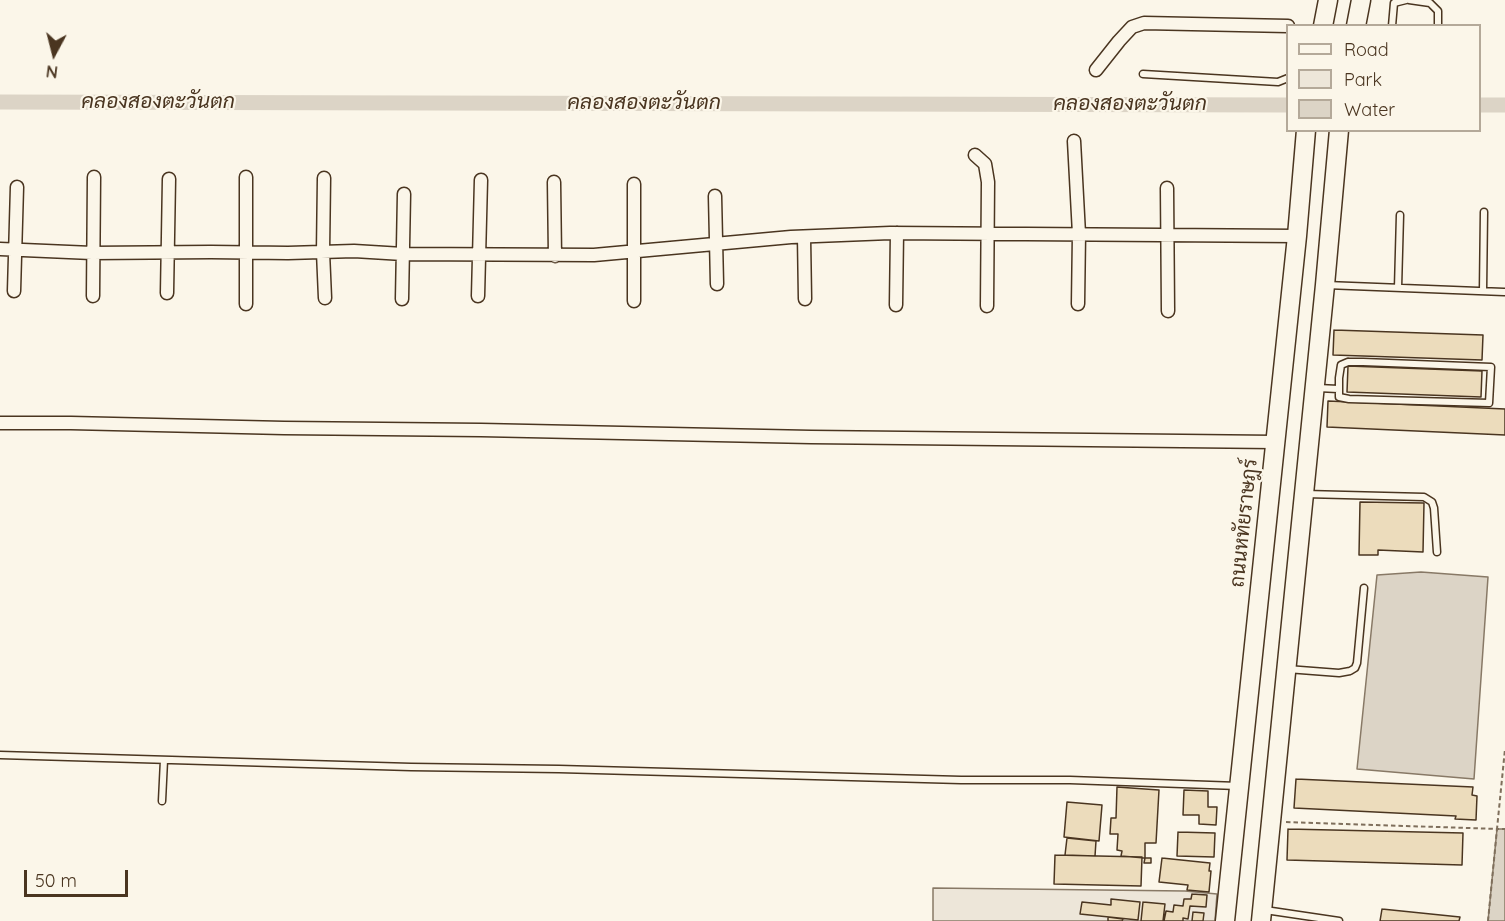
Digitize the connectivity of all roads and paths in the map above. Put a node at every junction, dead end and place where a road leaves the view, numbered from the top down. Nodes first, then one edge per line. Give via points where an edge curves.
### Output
1 (1328, 0) edge
2 (1361, 0) edge
3 (1407, 0) edge
4 (1323, 24) edge
5 (1356, 24) edge
6 (1392, 24) edge
7 (1438, 24) edge
8 (1286, 26) edge
9 (1096, 70) dead end
10 (1143, 74) dead end
11 (1286, 78) edge
12 (1305, 134) edge
13 (1339, 135) edge
14 (1074, 141) dead end
15 (975, 155) dead end
16 (94, 177) dead end
17 (246, 177) dead end
18 (324, 178) dead end
19 (169, 180) dead end
20 (481, 180) dead end
21 (554, 182) dead end
22 (634, 184) dead end
23 (16, 187) dead end
24 (1167, 188) dead end
25 (404, 194) dead end
26 (715, 196) dead end
27 (1484, 212) dead end
28 (1400, 215) dead end
29 (897, 233) junction
30 (987, 233) junction
31 (1079, 234) junction
32 (1167, 235) junction
33 (1297, 236) junction
34 (804, 237) junction
35 (716, 244) junction
36 (0, 249) edge
37 (15, 249) junction
38 (168, 252) junction
39 (247, 252) junction
40 (323, 252) junction
41 (634, 252) junction
42 (92, 253) junction
43 (403, 254) junction
44 (478, 255) junction
45 (555, 256) junction
46 (717, 284) dead end
47 (1325, 285) junction
48 (1398, 288) junction
49 (14, 291) dead end
50 (1483, 291) junction
51 (1504, 292) edge
52 (166, 293) dead end
53 (93, 296) dead end
54 (478, 296) dead end
55 (325, 298) dead end
56 (402, 299) dead end
57 (805, 299) dead end
58 (634, 301) dead end
59 (246, 304) dead end
60 (1078, 304) dead end
61 (896, 305) dead end
62 (987, 306) dead end
63 (1168, 311) dead end
64 (1315, 388) junction
65 (1338, 389) junction
66 (0, 423) edge
67 (1275, 442) junction
68 (1304, 494) junction
69 (1437, 552) dead end
70 (1364, 588) dead end
71 (1286, 669) junction
72 (1505, 749) edge
73 (0, 755) edge
74 (164, 760) junction
75 (1239, 786) junction
76 (162, 801) dead end
77 (1271, 822) junction
78 (1497, 829) junction
79 (1505, 829) edge
80 (1262, 915) edge
81 (1225, 921) edge
82 (1339, 921) edge
83 (1488, 921) edge

1 - 4 main road
2 - 5 main road
3 - 6 lane via 1394,3
3 - 7 lane via 1430,3 1438,11
8 - 9 street via 1144,23 1132,27
10 - 11 lane via 1278,82
12 - 33 main road, ถนนหทัยราษฎร์
13 - 47 main road
14 - 31 street
15 - 30 street via 985,164 988,182
16 - 42 street
17 - 39 street
18 - 40 street
19 - 38 street
20 - 44 street
21 - 45 street
22 - 41 street
23 - 37 street
24 - 32 street
25 - 43 street
26 - 35 street
27 - 50 lane
28 - 48 lane
29 - 30 street
29 - 34 street
29 - 61 street
30 - 31 street
30 - 62 street
31 - 32 street
31 - 60 street
32 - 33 street
32 - 63 street
33 - 67 main road, ถนนหทัยราษฎร์
34 - 35 street
34 - 57 street
35 - 41 street
35 - 46 street
36 - 37 street
37 - 42 street
37 - 49 street
38 - 39 street
38 - 42 street
38 - 52 street
39 - 40 street
39 - 59 street
40 - 43 street
40 - 55 street
41 - 45 street
41 - 58 street
42 - 53 street
43 - 44 street
43 - 56 street
44 - 45 street
44 - 54 street
47 - 48 lane
47 - 64 main road
48 - 50 lane
50 - 51 lane
64 - 65 lane
64 - 68 main road
65 - 65 lane via 1341,365 1348,362 1491,367 1489,403 1349,399 1339,397
66 - 67 street
67 - 75 main road, ถนนหทัยราษฎร์
68 - 69 lane via 1424,498 1434,508
68 - 71 main road
70 - 71 lane via 1355,668 1339,673
71 - 77 main road
72 - 78 path
73 - 74 lane
74 - 75 lane
74 - 76 lane
75 - 81 main road, ถนนหทัยราษฎร์
77 - 78 path
77 - 80 main road
78 - 79 path
78 - 83 path
80 - 82 lane

